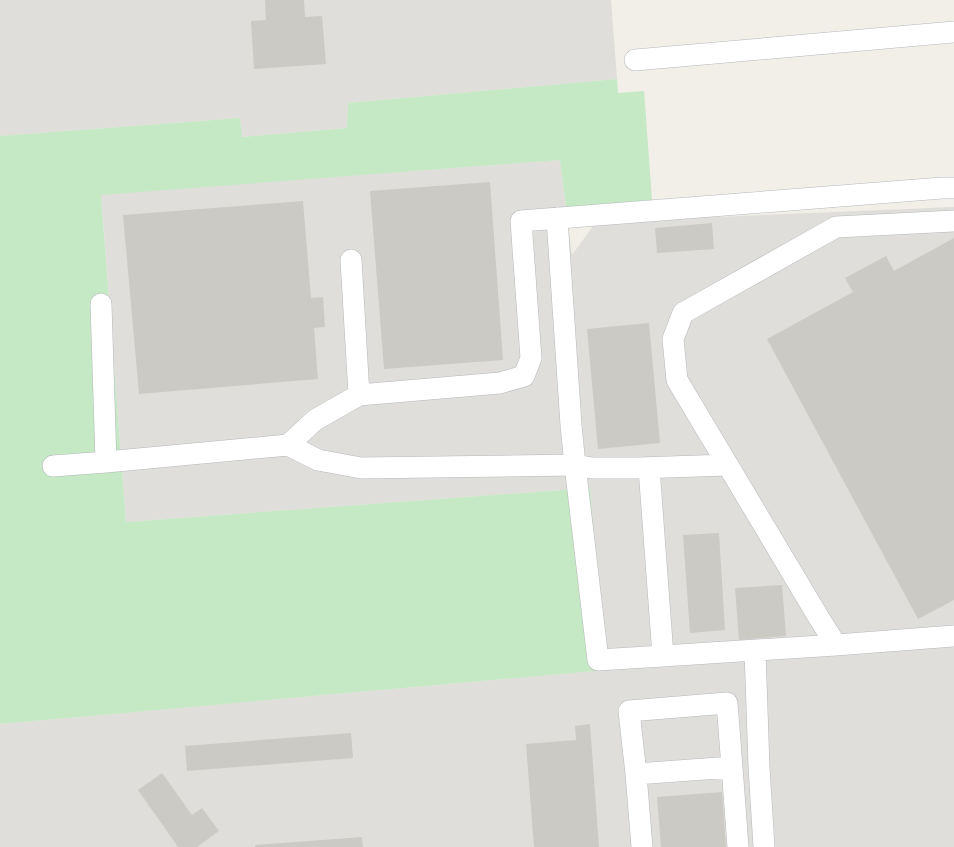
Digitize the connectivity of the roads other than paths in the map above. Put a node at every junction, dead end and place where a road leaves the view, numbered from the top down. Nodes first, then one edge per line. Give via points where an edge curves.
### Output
1 (954, 32) edge
2 (635, 60) dead end
3 (954, 188) edge
4 (558, 218) junction
5 (954, 221) edge
6 (351, 260) dead end
7 (101, 304) dead end
8 (358, 394) junction
9 (288, 445) junction
10 (106, 462) junction
11 (575, 465) junction
12 (53, 466) dead end
13 (728, 466) junction
14 (649, 468) junction
15 (954, 636) edge
16 (836, 646) junction
17 (755, 651) junction
18 (663, 656) junction
19 (732, 767) junction
20 (636, 774) junction
21 (642, 847) edge
22 (738, 847) edge
23 (764, 847) edge

1 - 2 lane
3 - 4 lane
4 - 8 lane via 521,221 531,358 524,376 500,383
4 - 11 lane
5 - 13 lane via 836,228 683,314 673,339 677,380
6 - 8 lane
7 - 10 lane
8 - 9 lane via 315,420
9 - 10 lane
9 - 11 lane via 318,460 361,468
10 - 12 lane
11 - 14 lane via 592,468
11 - 18 lane via 598,660
13 - 14 lane
13 - 16 lane
14 - 18 lane
15 - 16 lane
16 - 17 lane
17 - 18 lane
17 - 23 lane
19 - 20 lane
19 - 20 lane via 727,702 629,711
19 - 22 lane
20 - 21 lane

